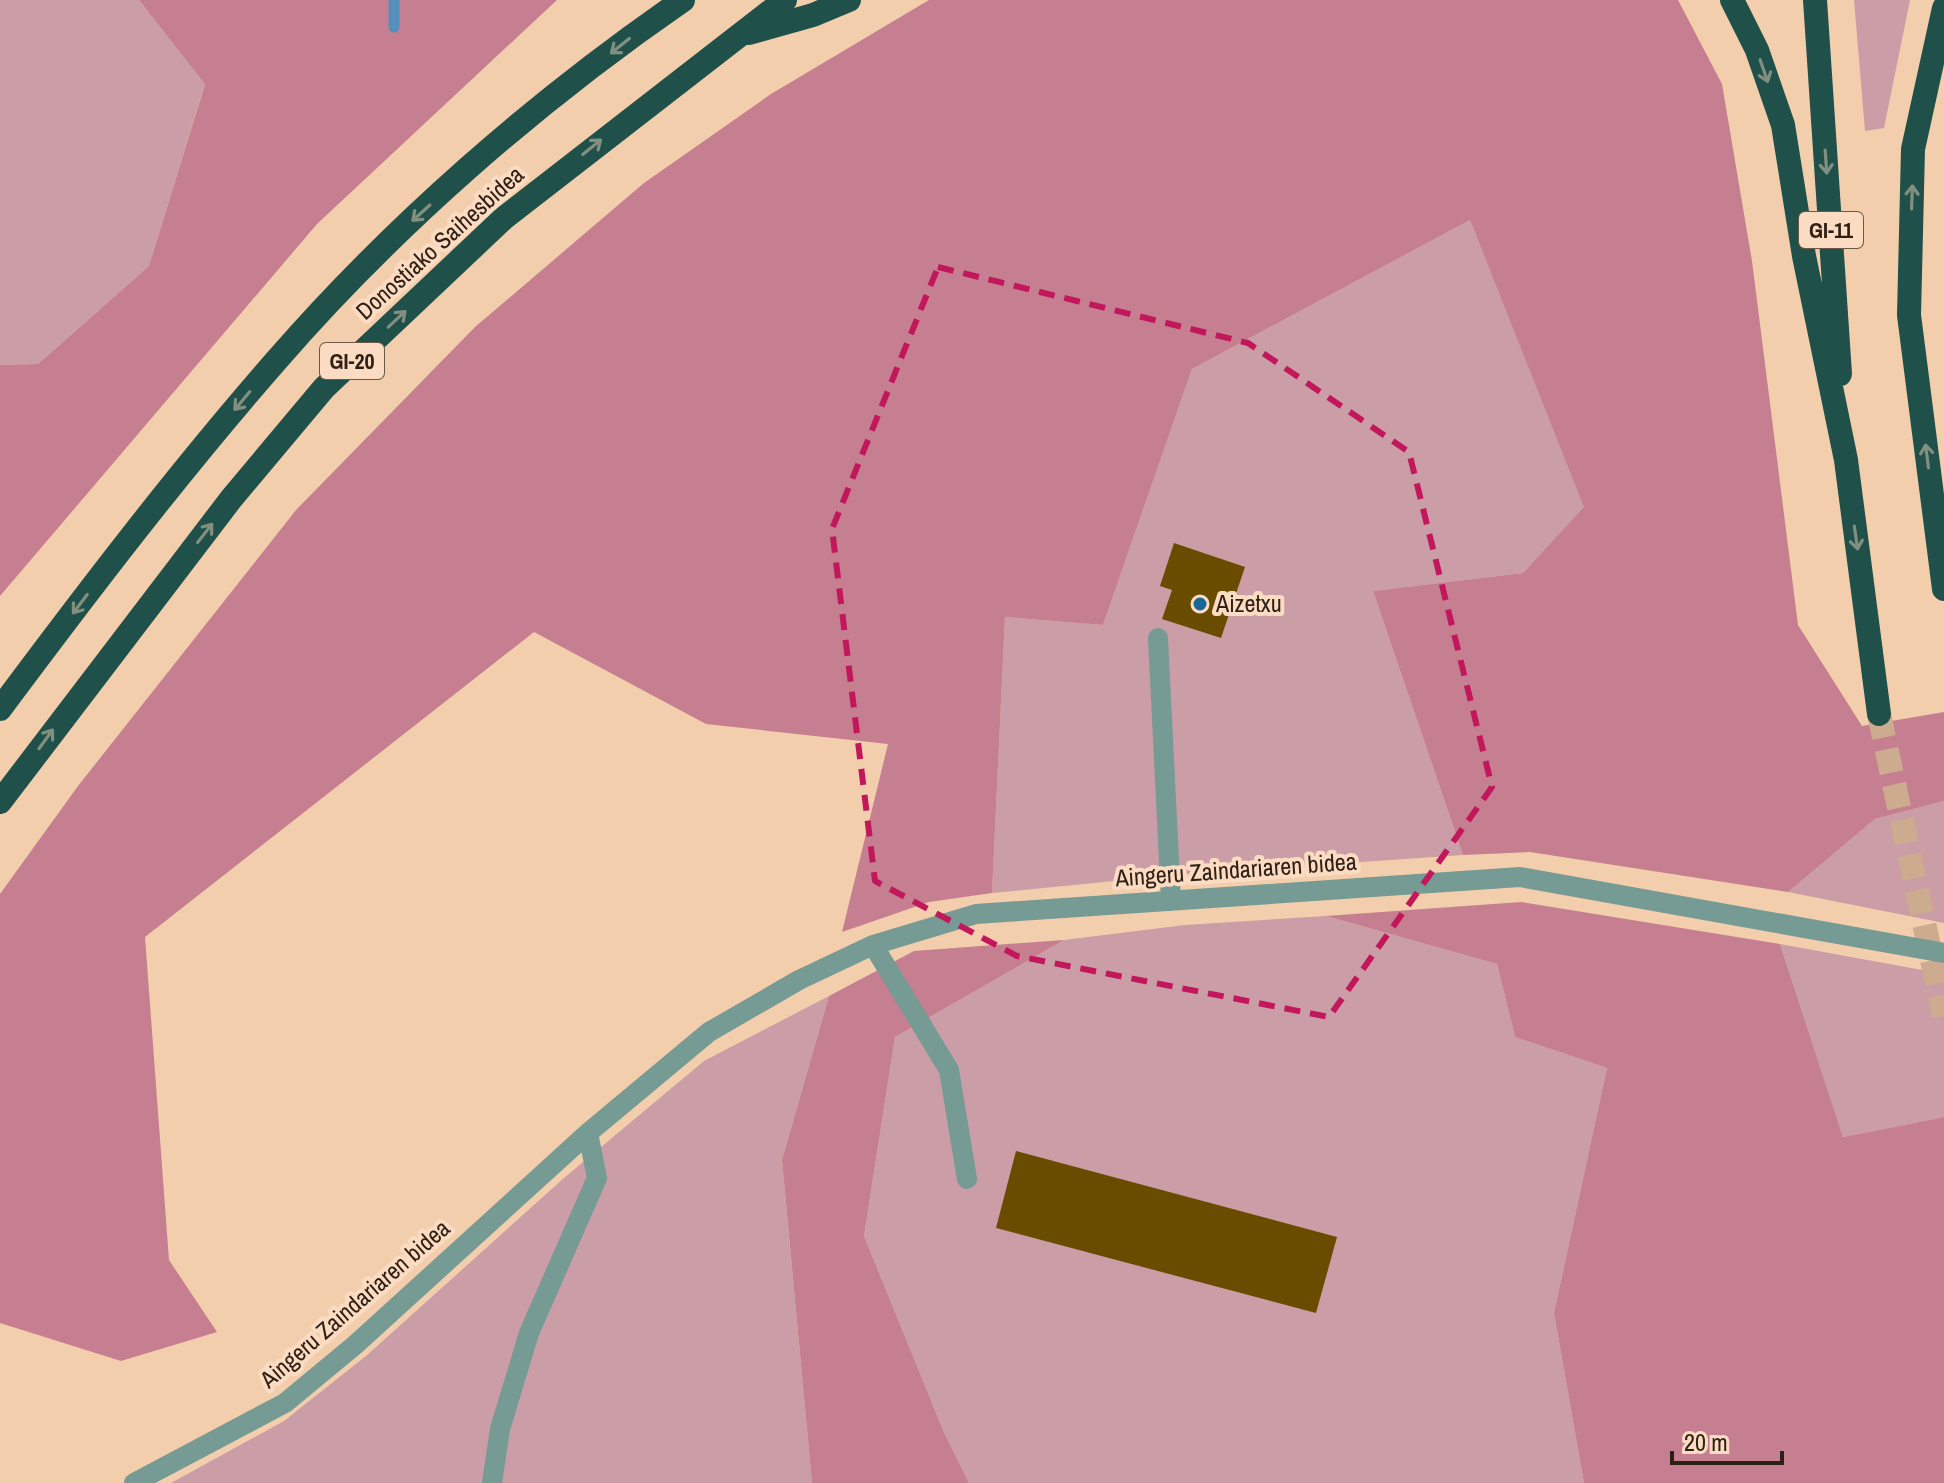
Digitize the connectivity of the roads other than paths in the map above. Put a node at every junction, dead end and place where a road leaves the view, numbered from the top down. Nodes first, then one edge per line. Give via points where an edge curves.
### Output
1 (683, 0) edge
2 (785, 0) edge
3 (849, 0) edge
4 (1732, 0) edge
5 (1815, 0) edge
6 (1942, 19) edge
7 (735, 37) junction
8 (1846, 460) junction
9 (1944, 589) edge
10 (1158, 638) dead end
11 (0, 709) edge
12 (1879, 714) tunnel mouth
13 (0, 802) edge
14 (1171, 901) junction
15 (873, 945) junction
16 (1944, 953) edge
17 (588, 1133) junction
18 (967, 1179) dead end
19 (134, 1483) edge
20 (492, 1483) edge

1 -> 11 highway, Donostiako Saihesbidea / GI-20 via 498,145 369,263 276,360 166,491
2 - 7 highway, Donostiako Saihesbidea / GI-20
3 - 7 highway
4 -> 8 highway via 1757,50 1783,125
5 -> 8 highway, GI-11
9 -> 6 highway via 1909,315 1913,149
13 -> 7 highway, Donostiako Saihesbidea / GI-20 via 231,499 324,388 504,218
8 -> 12 highway, GI-11
10 - 14 street
14 - 15 street, Aingeru Zaindariaren bidea via 976,914
14 - 16 street, Aingeru Zaindariaren bidea via 1520,877
15 - 17 street, Aingeru Zaindariaren bidea via 709,1032
15 - 18 street via 949,1070
17 - 19 street, Aingeru Zaindariaren bidea via 285,1403
17 - 20 street via 597,1178 529,1333 500,1429

